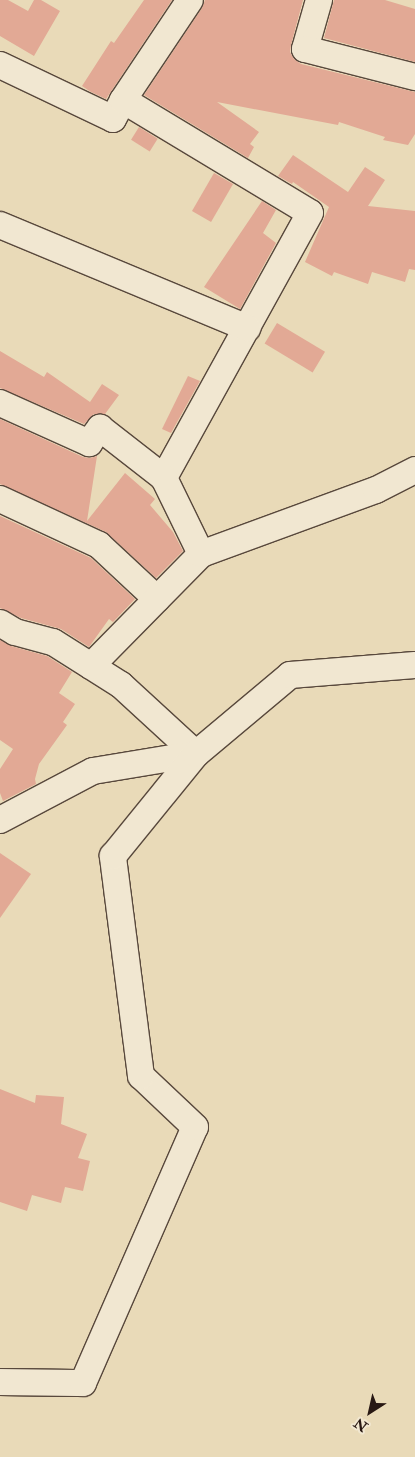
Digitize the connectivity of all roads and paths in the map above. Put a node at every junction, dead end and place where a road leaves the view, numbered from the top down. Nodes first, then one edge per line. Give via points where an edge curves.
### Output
1 (190, 0) edge
2 (319, 0) edge
3 (0, 65) edge
4 (415, 77) edge
5 (124, 100) junction
6 (0, 225) edge
7 (246, 328) junction
8 (0, 403) edge
9 (415, 470) edge
10 (164, 478) junction
11 (0, 499) edge
12 (201, 554) junction
13 (157, 599) junction
14 (0, 623) edge
15 (415, 665) edge
16 (91, 666) junction
17 (196, 754) junction
18 (0, 820) edge
19 (0, 1382) edge

1 - 5 street
2 - 4 street via 305,49
3 - 5 street via 113,119
5 - 7 street via 310,213
6 - 7 street
7 - 10 street
8 - 10 street via 89,442 100,428
9 - 12 street via 376,490
10 - 12 street
11 - 13 street via 99,545
12 - 13 street
13 - 16 street
14 - 16 street via 15,632 54,642
15 - 17 street via 290,676
16 - 17 street via 121,686
17 - 18 street via 93,770
17 - 19 street via 113,856 141,1076 195,1127 83,1383

